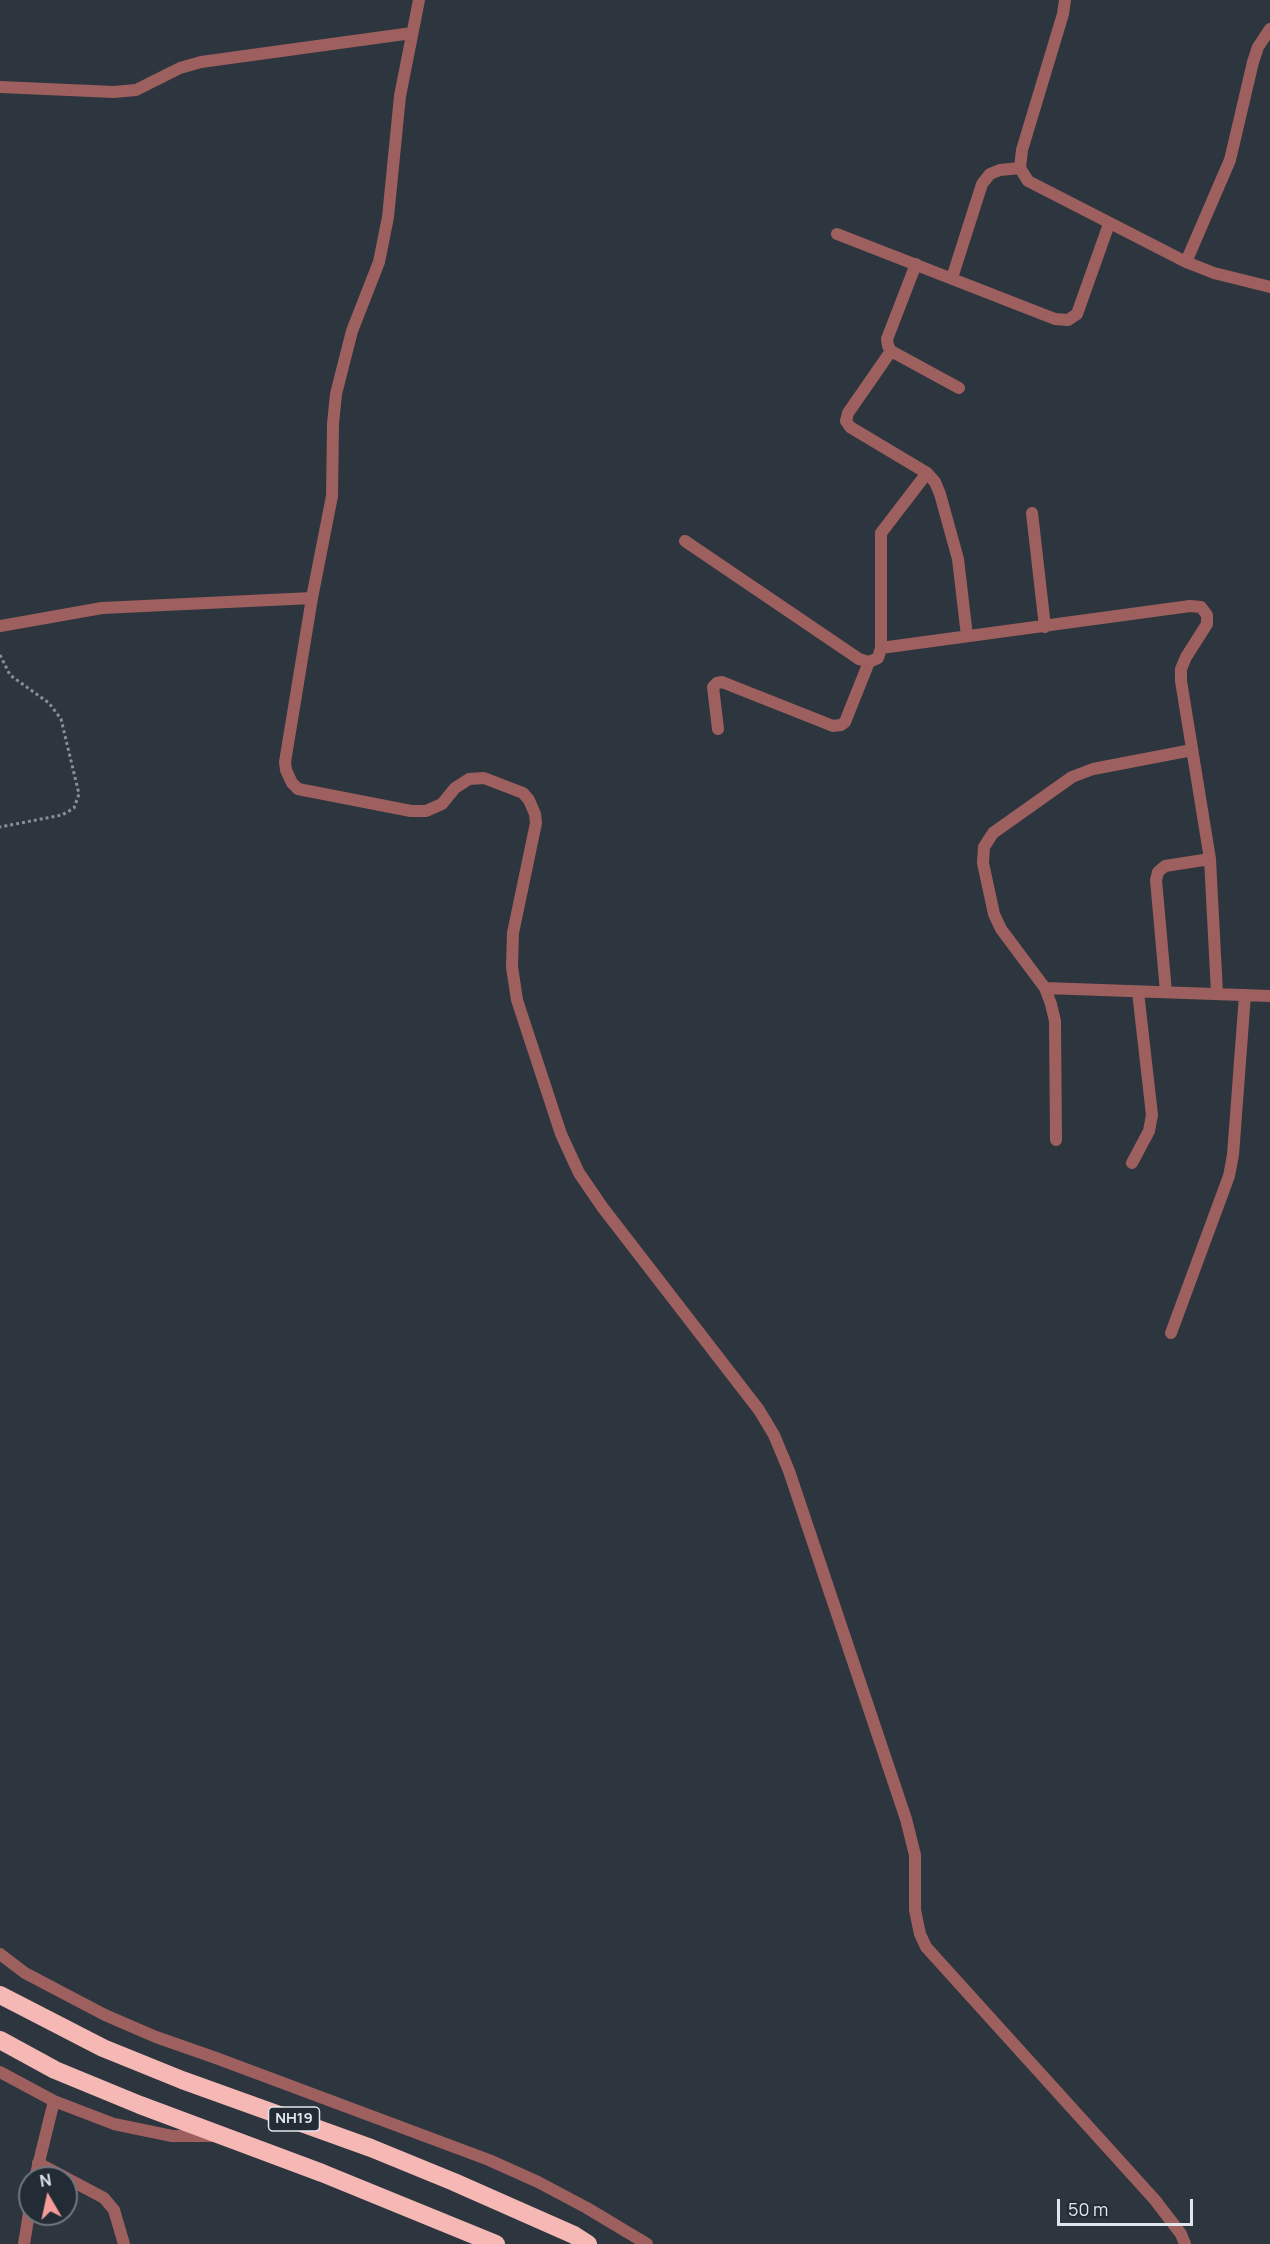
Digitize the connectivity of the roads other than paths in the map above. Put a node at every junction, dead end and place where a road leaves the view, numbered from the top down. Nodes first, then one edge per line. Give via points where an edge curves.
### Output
1 (418, 0) edge
2 (1065, 0) edge
3 (1270, 28) edge
4 (412, 33) junction
5 (0, 87) edge
6 (1020, 168) junction
7 (1110, 224) junction
8 (837, 234) dead end
9 (1186, 262) junction
10 (916, 264) junction
11 (952, 278) junction
12 (1270, 287) edge
13 (891, 351) junction
14 (959, 388) dead end
15 (927, 473) junction
16 (1032, 513) dead end
17 (685, 541) dead end
18 (312, 598) junction
19 (0, 626) edge
20 (1045, 627) junction
21 (967, 636) junction
22 (881, 648) junction
23 (869, 662) junction
24 (717, 729) dead end
25 (1192, 750) junction
26 (1210, 859) junction
27 (1045, 988) junction
28 (1138, 992) junction
29 (1166, 992) junction
30 (1217, 993) junction
31 (1245, 995) junction
32 (1270, 996) edge
33 (1056, 1140) dead end
34 (1132, 1163) dead end
35 (1171, 1333) dead end
36 (0, 1954) edge
37 (0, 1995) edge
38 (0, 2040) edge
39 (0, 2072) edge
40 (54, 2101) junction
41 (219, 2135) junction
42 (38, 2163) junction
43 (37, 2166) edge
44 (27, 2226) edge
45 (24, 2244) edge
46 (124, 2244) edge
47 (496, 2244) edge
48 (588, 2244) edge
49 (647, 2244) edge
50 (1185, 2244) edge

1 - 4 street
2 - 6 street
3 - 9 street via 1253,62 1230,160
4 - 5 street via 201,62 136,90
4 - 18 street via 400,96 380,262 352,331 336,394 332,496
6 - 7 street via 1028,181
6 - 11 street via 990,174 982,184
7 - 9 street
7 - 11 street via 1077,314 1068,320 1055,319
8 - 10 street
9 - 12 street
10 - 11 street
10 - 13 street via 887,339
13 - 14 street
13 - 15 street via 846,421
15 - 21 street via 940,494 958,558
15 - 22 street via 881,533
16 - 20 street
17 - 23 street
18 - 19 street via 102,608
18 - 50 street via 285,762 288,777 297,789 411,811 426,811 442,804 469,779 484,778 523,794 528,800 536,823 513,933 512,967 517,1000 561,1134 579,1173 603,1208 759,1410 774,1435 906,1819 915,1855 915,1910 920,1934 926,1947 1155,2200
20 - 21 street
20 - 25 street via 1190,606 1201,608 1207,615 1207,624 1181,669 1180,681
21 - 22 street
22 - 23 street via 878,658
23 - 24 street via 841,725 833,726 722,682 713,687
25 - 26 street
25 - 27 street via 1093,769 1072,777 993,833 984,847 983,863 994,914
26 - 29 street via 1165,866 1158,872
26 - 30 street
27 - 28 street
27 - 33 street via 1055,1021
28 - 29 street
28 - 34 street via 1152,1115 1149,1131
29 - 30 street
30 - 31 street
31 - 32 street
31 - 35 street via 1229,1176
36 - 49 street via 34,1979 105,2016 489,2160 587,2208
37 - 48 highway, NH19 via 103,2048 371,2148
38 - 41 highway, NH19 via 55,2070
39 - 40 street
40 - 41 street via 141,2131 172,2136
40 - 42 street
41 - 47 highway, NH19
42 - 43 street
42 - 46 street via 104,2198 114,2210
44 - 45 street

